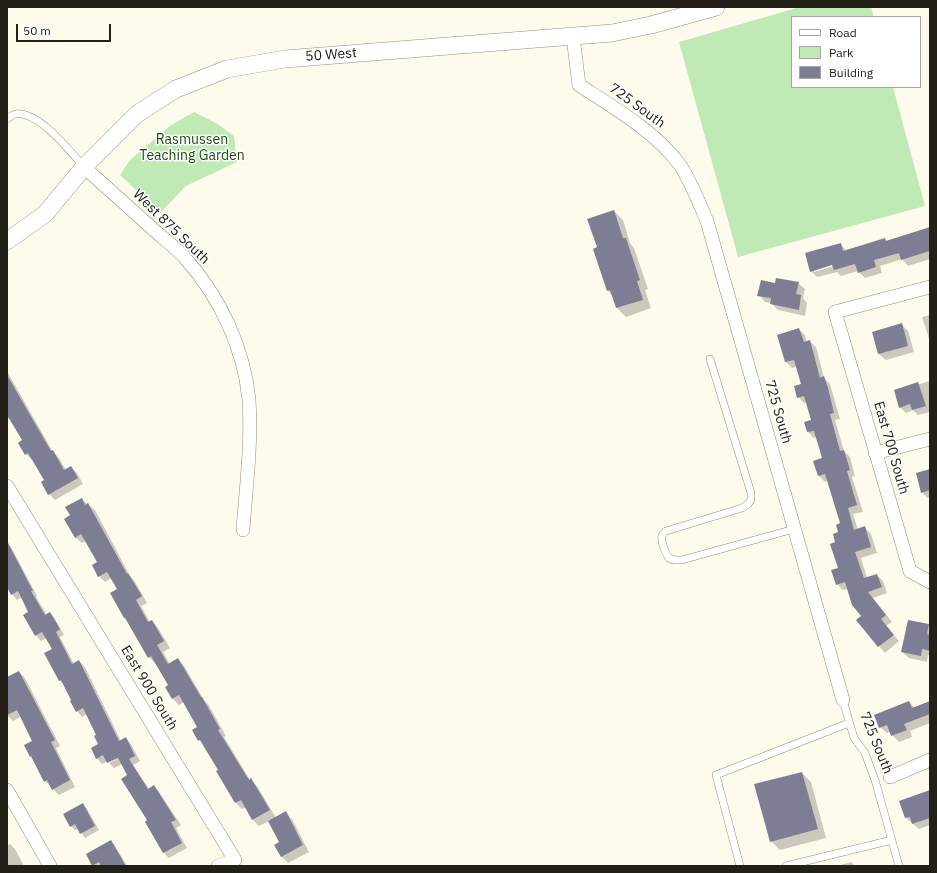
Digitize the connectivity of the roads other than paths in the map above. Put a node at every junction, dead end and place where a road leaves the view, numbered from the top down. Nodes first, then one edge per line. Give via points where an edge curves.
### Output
1 (716, 7) edge
2 (573, 36) junction
3 (7, 119) edge
4 (84, 167) junction
5 (7, 241) edge
6 (930, 287) edge
7 (710, 359) dead end
8 (930, 439) edge
9 (876, 453) junction
10 (7, 486) edge
11 (794, 529) junction
12 (243, 530) dead end
13 (930, 582) edge
14 (843, 700) joint
15 (849, 722) junction
16 (930, 760) edge
17 (890, 777) dead end
18 (7, 790) edge
19 (892, 840) junction
20 (50, 866) edge
21 (218, 866) edge
22 (740, 866) edge
23 (786, 866) edge
24 (899, 866) edge

1 - 2 street, 50 West via 612,33
2 - 4 street, 50 West via 285,59 227,69 176,89 137,114
2 - 11 street, 725 South via 579,85 628,116 661,144 679,165 694,190 707,221
3 - 4 lane via 14,114 35,119 58,137
4 - 5 street, 50 West via 45,214
4 - 12 street, West 875 South via 184,257 201,278 226,320 241,361 249,399 250,427
6 - 9 street, East 700 South via 836,312
7 - 11 lane via 751,500 742,508 666,531 662,536 666,554 674,560 682,560
8 - 9 street
9 - 13 street, East 700 South via 910,571
10 - 21 street, East 900 South via 235,860
11 - 14 street, 725 South
14 - 15 lane, 725 South
15 - 19 lane, 725 South via 875,780
15 - 22 lane via 716,775
16 - 17 street
18 - 20 street
19 - 23 lane
19 - 24 lane, 725 South

